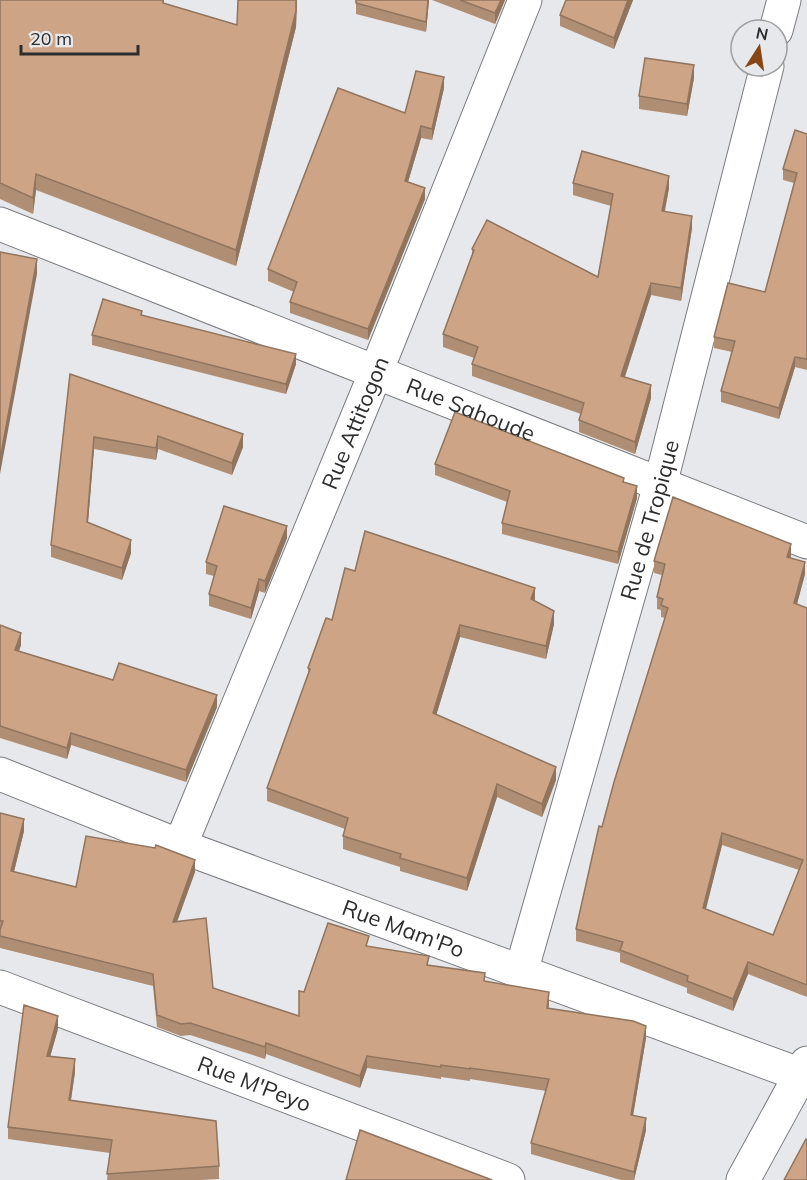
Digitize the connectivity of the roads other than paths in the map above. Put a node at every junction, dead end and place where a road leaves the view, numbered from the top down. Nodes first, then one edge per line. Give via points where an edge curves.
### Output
1 (525, 0) edge
2 (784, 0) edge
3 (779, 18) edge
4 (764, 78) edge
5 (0, 224) edge
6 (376, 372) junction
7 (660, 485) junction
8 (807, 542) edge
9 (0, 774) edge
10 (180, 846) junction
11 (521, 972) junction
12 (0, 987) edge
13 (805, 1072) edge
14 (508, 1180) edge
15 (743, 1180) edge

1 - 6 street, Rue Attitogon
2 - 3 street
4 - 7 street, Rue de Tropique
5 - 6 street, Rue Sahoude
6 - 7 street, Rue Sahoude
6 - 10 street, Rue Attitogon
7 - 8 street, Rue Sahoude
7 - 11 street, Rue de Tropique
9 - 10 street, Rue Mam'Po
10 - 11 street, Rue Mam'Po
11 - 13 street, Rue Mam'Po
12 - 14 street, Rue M'Peyo
13 - 15 street

